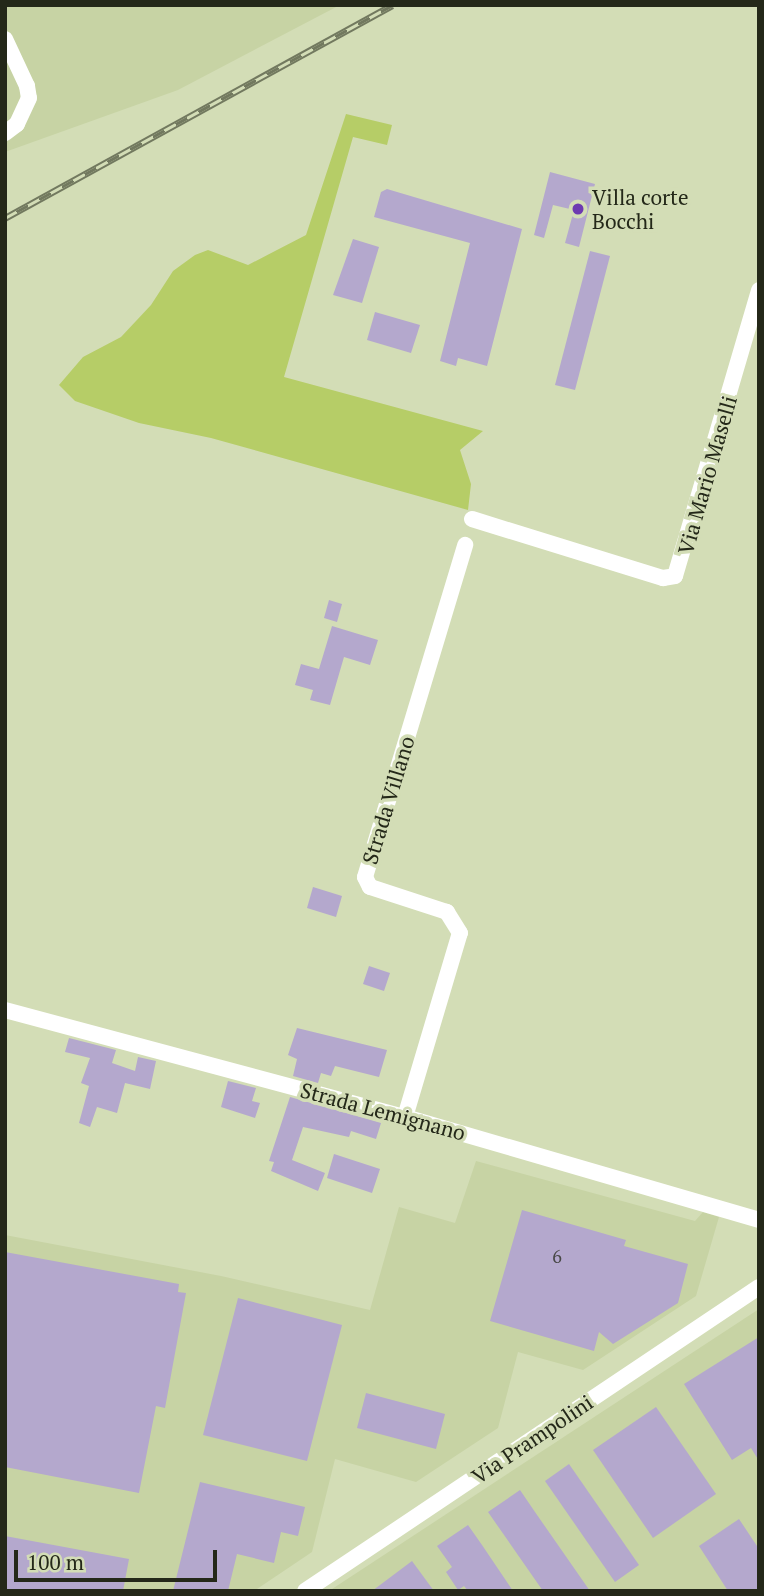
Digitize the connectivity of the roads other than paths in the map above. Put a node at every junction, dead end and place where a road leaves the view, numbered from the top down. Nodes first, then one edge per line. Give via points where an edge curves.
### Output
1 (5, 39) edge
2 (5, 133) edge
3 (759, 290) edge
4 (472, 519) dead end
5 (465, 545) dead end
6 (5, 1010) edge
7 (405, 1117) junction
8 (759, 1220) edge
9 (759, 1287) edge
10 (305, 1591) edge

1 - 2 street via 29,99 17,124
3 - 4 street, Via Mario Maselli via 676,576 663,578
5 - 7 street, Strada Villano via 365,877 370,887 447,912 460,933
6 - 7 street, Strada Lemignano
7 - 8 street, Strada Lemignano
9 - 10 street, Via Prampolini

